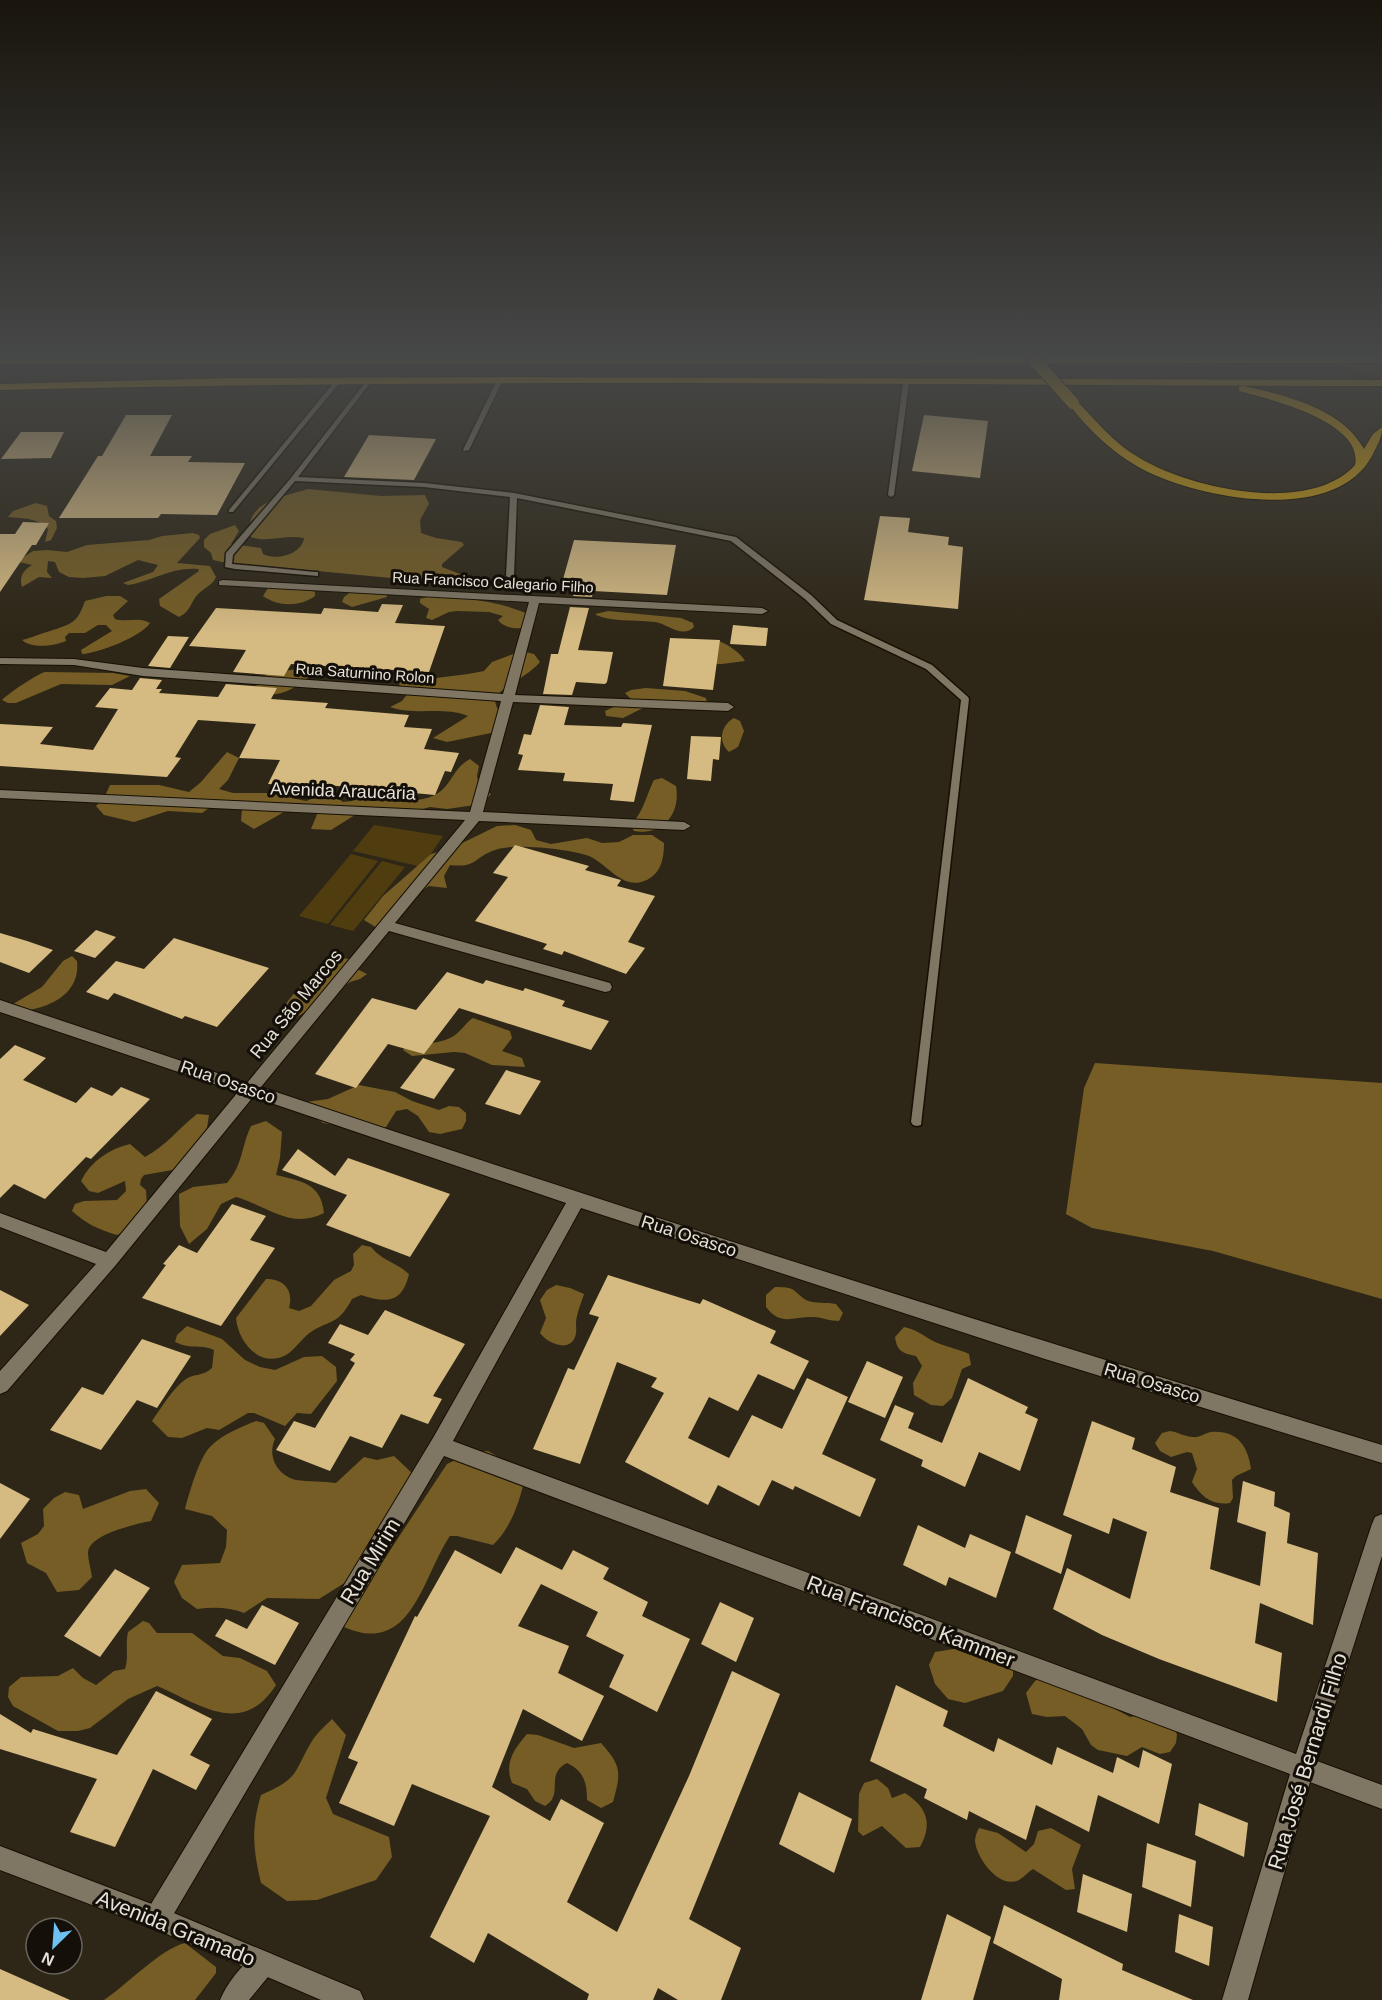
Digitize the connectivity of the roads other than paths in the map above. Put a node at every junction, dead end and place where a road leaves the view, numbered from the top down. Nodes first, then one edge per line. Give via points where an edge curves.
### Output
1 (283, 447) edge
2 (318, 447) edge
3 (897, 447) edge
4 (1116, 447) edge
5 (1358, 447) edge
6 (1372, 447) edge
7 (1362, 465) junction
8 (293, 479) junction
9 (514, 495) junction
10 (891, 495) dead end
11 (231, 511) dead end
12 (315, 574) dead end
13 (510, 576) dead end
14 (223, 583) dead end
15 (535, 599) junction
16 (762, 611) dead end
17 (0, 661) edge
18 (509, 698) junction
19 (728, 707) dead end
20 (0, 794) edge
21 (476, 815) junction
22 (684, 826) dead end
23 (385, 925) junction
24 (605, 987) dead end
25 (0, 1006) edge
26 (251, 1090) junction
27 (917, 1122) dead end
28 (577, 1200) junction
29 (0, 1220) edge
30 (109, 1261) junction
31 (0, 1385) edge
32 (440, 1445) junction
33 (1382, 1454) edge
34 (1382, 1524) edge
35 (1303, 1768) junction
36 (1382, 1797) edge
37 (0, 1858) edge
38 (157, 1918) junction
39 (262, 1963) junction
40 (233, 2000) edge
41 (351, 2000) edge
42 (1235, 2000) edge

1 - 11 lane
2 - 8 lane
3 - 10 lane
4 - 7 highway, bridge via 1183,482 1243,494 1298,494 1326,488 1347,479
5 - 7 highway
6 - 7 highway
8 - 9 lane via 424,485
8 - 12 lane via 229,555 228,565
9 - 13 lane
9 - 27 lane via 733,539 834,622 929,667 965,699
14 - 15 street, Rua Francisco Calegario Filho
15 - 16 street, Rua Francisco Calegario Filho
15 - 18 street, Rua São Marcos
17 - 18 street, Rua Saturnino Rolon via 74,662 143,672
18 - 19 street, Rua Saturnino Rolon
18 - 21 street, Rua São Marcos
20 - 21 street, Avenida Araucária
21 - 22 street, Avenida Araucária
21 - 23 street, Rua São Marcos
23 - 24 street
23 - 26 street, Rua São Marcos
25 - 26 street, Rua Osasco
26 - 28 street, Rua Osasco
26 - 30 street, Rua São Marcos
28 - 32 street, Rua Mirim
28 - 33 street, Rua Osasco via 1045,1351
29 - 30 street
30 - 31 street, Rua São Marcos
32 - 35 street, Rua Francisco Kammer
32 - 38 street, Rua Mirim
34 - 35 street, Rua José Bernardi Filho
35 - 36 street, Rua Francisco Kammer
35 - 42 street, Rua José Bernardi Filho
37 - 38 street, Avenida Gramado
38 - 39 street, Avenida Gramado
39 - 40 street
39 - 41 street, Avenida Gramado

